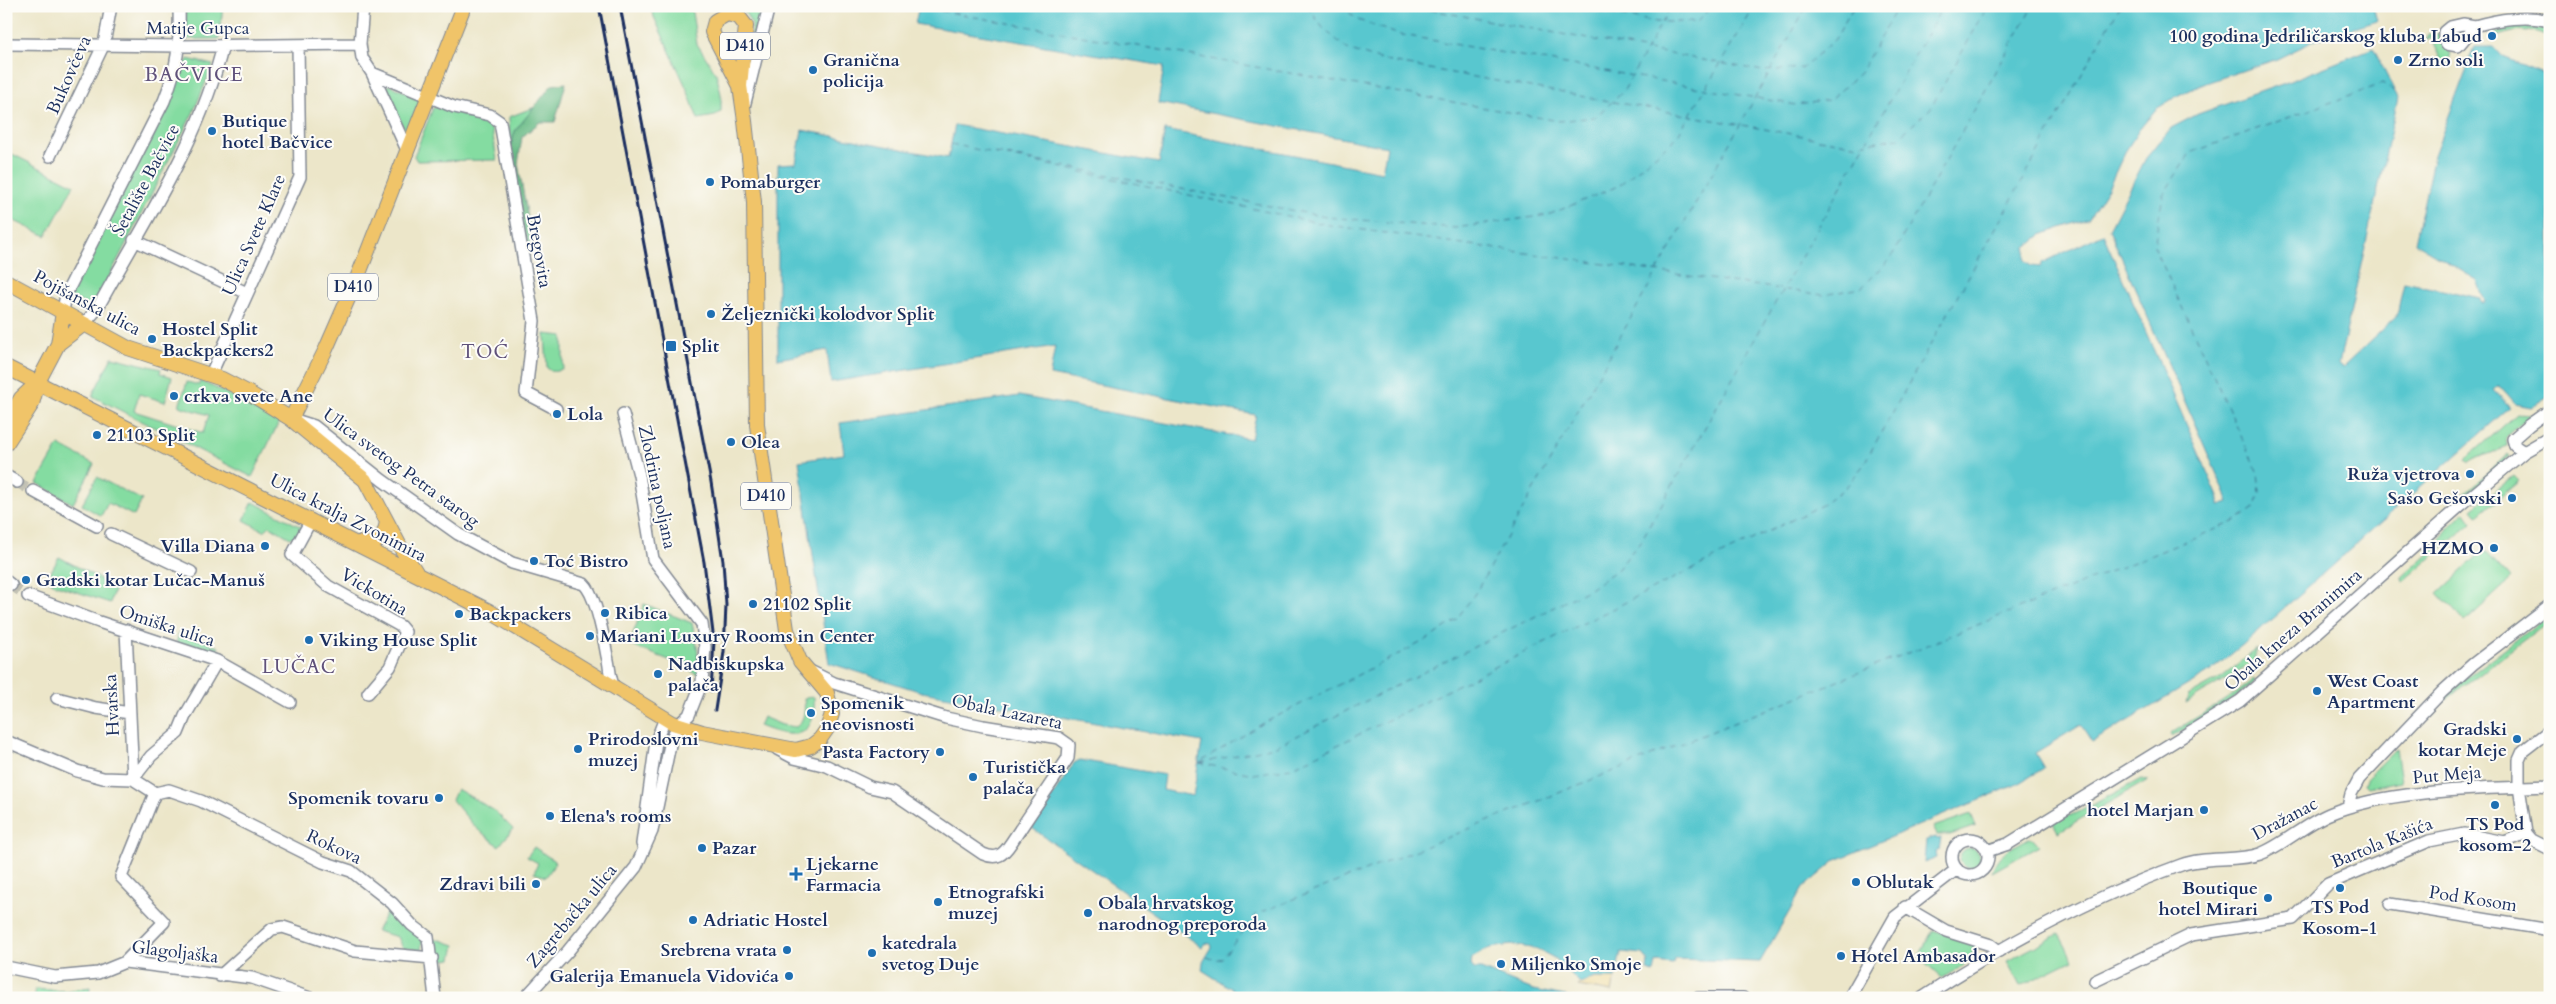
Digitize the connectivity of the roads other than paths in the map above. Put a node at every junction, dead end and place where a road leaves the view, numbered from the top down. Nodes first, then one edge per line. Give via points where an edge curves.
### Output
1 (111, 6) edge
2 (179, 6) edge
3 (363, 6) edge
4 (464, 6) edge
5 (718, 6) edge
6 (769, 6) edge
7 (731, 14) junction
8 (2550, 21) edge
9 (2475, 26) dead end
10 (6, 44) edge
11 (104, 44) junction
12 (298, 44) junction
13 (360, 44) junction
14 (180, 46) junction
15 (223, 46) junction
16 (372, 73) junction
17 (740, 86) junction
18 (428, 95) junction
19 (743, 108) junction
20 (406, 150) junction
21 (50, 156) dead end
22 (134, 240) junction
23 (6, 281) edge
24 (247, 293) junction
25 (63, 312) junction
26 (84, 324) junction
27 (58, 344) junction
28 (6, 367) edge
29 (211, 374) junction
30 (38, 382) junction
31 (556, 408) dead end
32 (2550, 410) edge
33 (623, 414) dead end
34 (290, 419) junction
35 (6, 423) edge
36 (2550, 437) edge
37 (6, 444) edge
38 (2524, 452) junction
39 (33, 491) tunnel mouth
40 (311, 520) junction
41 (387, 522) junction
42 (97, 526) dead end
43 (111, 534) dead end
44 (355, 542) junction
45 (191, 572) dead end
46 (418, 575) junction
47 (28, 596) tunnel mouth
48 (2550, 605) edge
49 (126, 630) junction
50 (217, 661) junction
51 (804, 667) junction
52 (614, 686) junction
53 (368, 693) dead end
54 (57, 698) dead end
55 (290, 702) dead end
56 (130, 713) junction
57 (665, 718) junction
58 (678, 725) junction
59 (2550, 730) edge
60 (6, 741) edge
61 (773, 747) junction
62 (133, 779) junction
63 (2550, 786) edge
64 (2518, 787) junction
65 (155, 793) junction
66 (2348, 808) junction
67 (2526, 833) junction
68 (2550, 849) edge
69 (1987, 851) junction
70 (641, 854) junction
71 (1957, 869) junction
72 (2390, 904) dead end
73 (1905, 907) junction
74 (2550, 930) edge
75 (1999, 952) junction
76 (432, 958) junction
77 (125, 962) junction
78 (6, 967) edge
79 (220, 976) junction
80 (2095, 981) dead end
81 (310, 998) edge
82 (435, 998) edge
83 (526, 998) edge
84 (1698, 998) edge
85 (1742, 998) edge
86 (1849, 998) edge
87 (1922, 998) edge

1 - 11 street, Bukovčeva
2 - 14 street, Šetalište Bačvice
3 - 13 street
4 - 18 main road, D410
5 - 7 main road, D410
6 - 19 street
7 - 17 main road, D410 via 742,20 747,31
7 - 17 main road, D410 via 718,18 712,32
8 - 9 street via 2517,19
10 - 11 street, Matije Gupca
11 - 14 street, Matije Gupca
11 - 21 street, Bukovčeva
12 - 13 street, Matije Gupca
12 - 15 street, Matije Gupca
12 - 24 street, Ulica Svete Klare via 300,177
13 - 16 street via 362,58
14 - 15 street, Matije Gupca
14 - 25 street, Šetalište Bačvice via 164,102 66,294
15 - 22 street, Šetalište Bačvice via 216,73 183,153
16 - 18 street
16 - 20 street
17 - 19 main road, D410
18 - 20 main road, D410
18 - 31 street, Bregovita via 454,107 496,117 502,128 506,168 534,320 526,393
19 - 51 main road, D410 via 754,202 756,411 760,451 787,630
20 - 34 main road, D410 via 355,284
22 - 24 street
22 - 26 street, Šetalište Bačvice via 97,309
23 - 25 main road, Pojišanska ulica
24 - 29 street, Ulica Svete Klare
25 - 26 main road, Pojišanska ulica
25 - 27 main road
26 - 27 main road
26 - 29 main road, Pojišanska ulica via 138,352
27 - 30 main road
28 - 30 main road, Ulica kralja Zvonimira / D410
29 - 34 main road, Pojišanska ulica
30 - 35 main road via 21,398
30 - 37 main road via 32,404
30 - 40 main road, Ulica kralja Zvonimira / D410
32 - 38 street via 2513,439 2515,446
33 - 58 street, Zlodrina poljana via 639,475 654,559 700,618 704,630 702,682 689,715
34 - 41 main road, Pojišanska ulica via 360,476
34 - 52 street, Ulica svetog Petra starog via 314,426 458,534 512,563 584,584 594,603
36 - 38 street, Obala kneza Branimira
38 - 69 street, Obala kneza Branimira via 2240,701 2008,844
39 - 42 street
40 - 44 main road, Ulica kralja Zvonimira / D410
40 - 53 street, Vickotina via 292,554 328,586 400,626 405,632 390,667
41 - 44 main road via 379,541 369,544
41 - 46 main road, Pojišanska ulica
43 - 45 street
44 - 46 main road, Ulica kralja Zvonimira / D410
46 - 52 main road, Ulica kralja Zvonimira / D410 via 499,617
47 - 49 street, Omiška ulica
48 - 66 street via 2442,692 2359,779
49 - 50 street, Omiška ulica
49 - 56 street, Hvarska
50 - 55 street, Omiška ulica
50 - 62 street via 178,733 151,756
51 - 61 main road, D410 via 827,693 832,710 829,724 820,739 806,748
51 - 61 street, Obala Lazareta via 834,683 937,715 982,726 1055,737 1067,742 1070,751 1064,765 1004,853 992,857 892,792 870,787 827,766 794,758
52 - 57 main road, Ulica kralja Zvonimira / D410
54 - 56 street
56 - 62 street, Hvarska
57 - 58 main road, D410
57 - 70 street, Zagrebačka ulica via 656,741
58 - 61 main road, D410
58 - 70 street, Zagrebačka ulica via 668,750 652,831
59 - 64 street via 2523,751
60 - 62 street via 77,771 103,778
62 - 65 street
63 - 64 street, Put Meja
64 - 66 street, Put Meja via 2414,795
64 - 67 street
65 - 76 street, Rokova via 169,790 202,801 323,862 351,871 428,937
65 - 77 street via 121,877 164,922
66 - 75 street, Dražanac via 2304,826 2260,854 2198,860 2107,895
67 - 68 street
67 - 80 street, Bartola Kašića via 2505,842 2464,834 2428,841 2328,884 2293,919 2191,935
69 - 71 street via 1988,860 1980,872 1965,875
69 - 71 street via 1979,842 1963,841 1952,853 1953,865
70 - 83 street, Zagrebačka ulica via 636,867 617,892
71 - 73 street
72 - 74 street, Pod Kosom
73 - 75 street via 1932,924 1992,945
73 - 86 street via 1895,917
75 - 87 street, Dražanac
76 - 79 street via 355,951 283,927 272,929
76 - 82 street, Rokova
77 - 78 street, Glagoljaška via 98,973 56,977
77 - 79 street, Glagoljaška
79 - 81 street, Glagoljaška via 252,978
84 - 85 street

